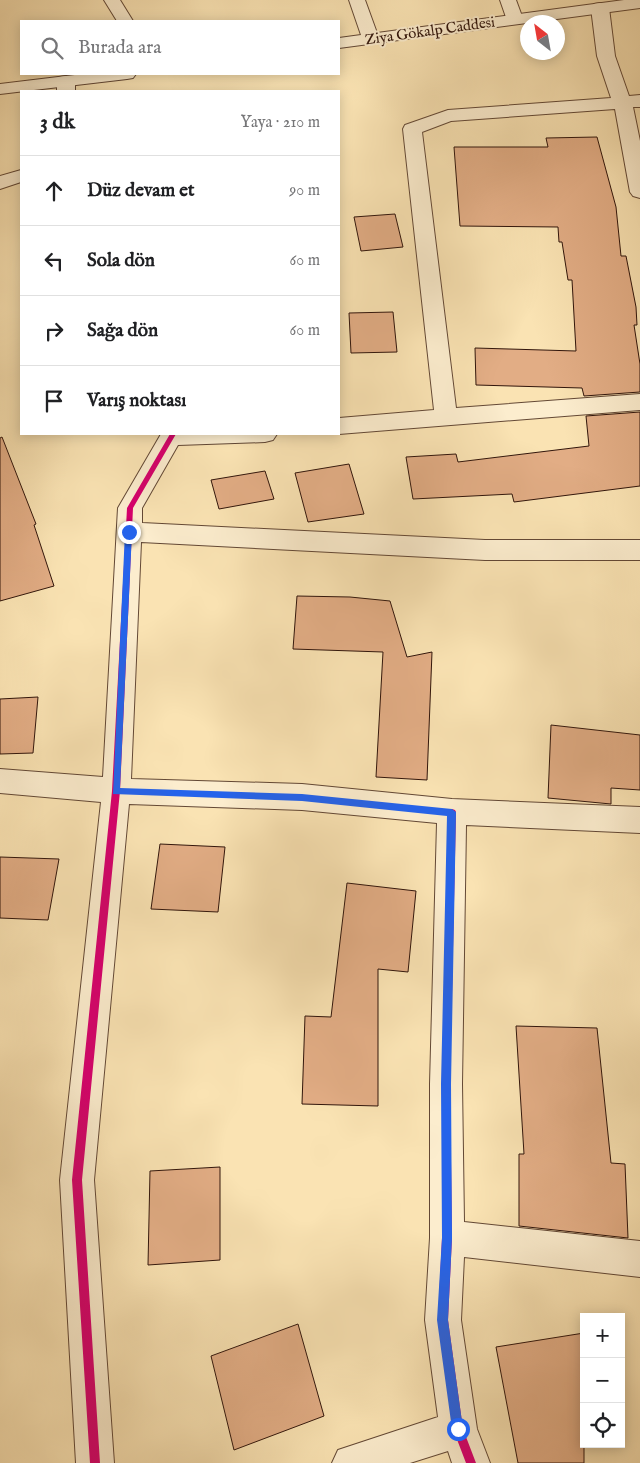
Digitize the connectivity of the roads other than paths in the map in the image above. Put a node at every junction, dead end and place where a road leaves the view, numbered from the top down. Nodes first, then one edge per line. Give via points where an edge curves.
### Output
1 (112, 0) edge
2 (356, 0) edge
3 (508, 0) edge
4 (640, 3) edge
5 (600, 8) junction
6 (514, 19) junction
7 (124, 20) edge
8 (372, 39) junction
9 (340, 43) edge
10 (123, 75) edge
11 (66, 86) edge
12 (0, 90) edge
13 (630, 101) edge
14 (20, 176) edge
15 (0, 183) edge
16 (640, 192) edge
17 (640, 402) edge
18 (446, 418) junction
19 (340, 426) edge
20 (172, 435) edge
21 (129, 532) junction
22 (640, 550) edge
23 (0, 781) edge
24 (116, 791) junction
25 (452, 812) junction
26 (640, 820) edge
27 (447, 1238) junction
28 (640, 1259) edge
29 (458, 1429) junction
30 (95, 1463) edge
31 (351, 1463) edge
32 (472, 1463) edge

1 - 7 street
2 - 8 street
3 - 6 street
4 - 5 street, Ziya Gökalp Caddesi
5 - 6 street, Ziya Gökalp Caddesi
5 - 13 street via 606,56
6 - 8 street, Ziya Gökalp Caddesi
8 - 9 street, Ziya Gökalp Caddesi
10 - 11 street
11 - 12 street
13 - 16 street
13 - 18 street via 448,116 412,129
14 - 15 street
17 - 18 street
18 - 19 street
20 - 21 street via 130,508
21 - 22 street via 485,550
21 - 24 street
23 - 24 street
24 - 25 street via 302,798
24 - 30 street via 77,1180
25 - 26 street
25 - 27 street via 446,1084
27 - 28 street
27 - 29 street via 443,1320
29 - 31 street
29 - 32 street

